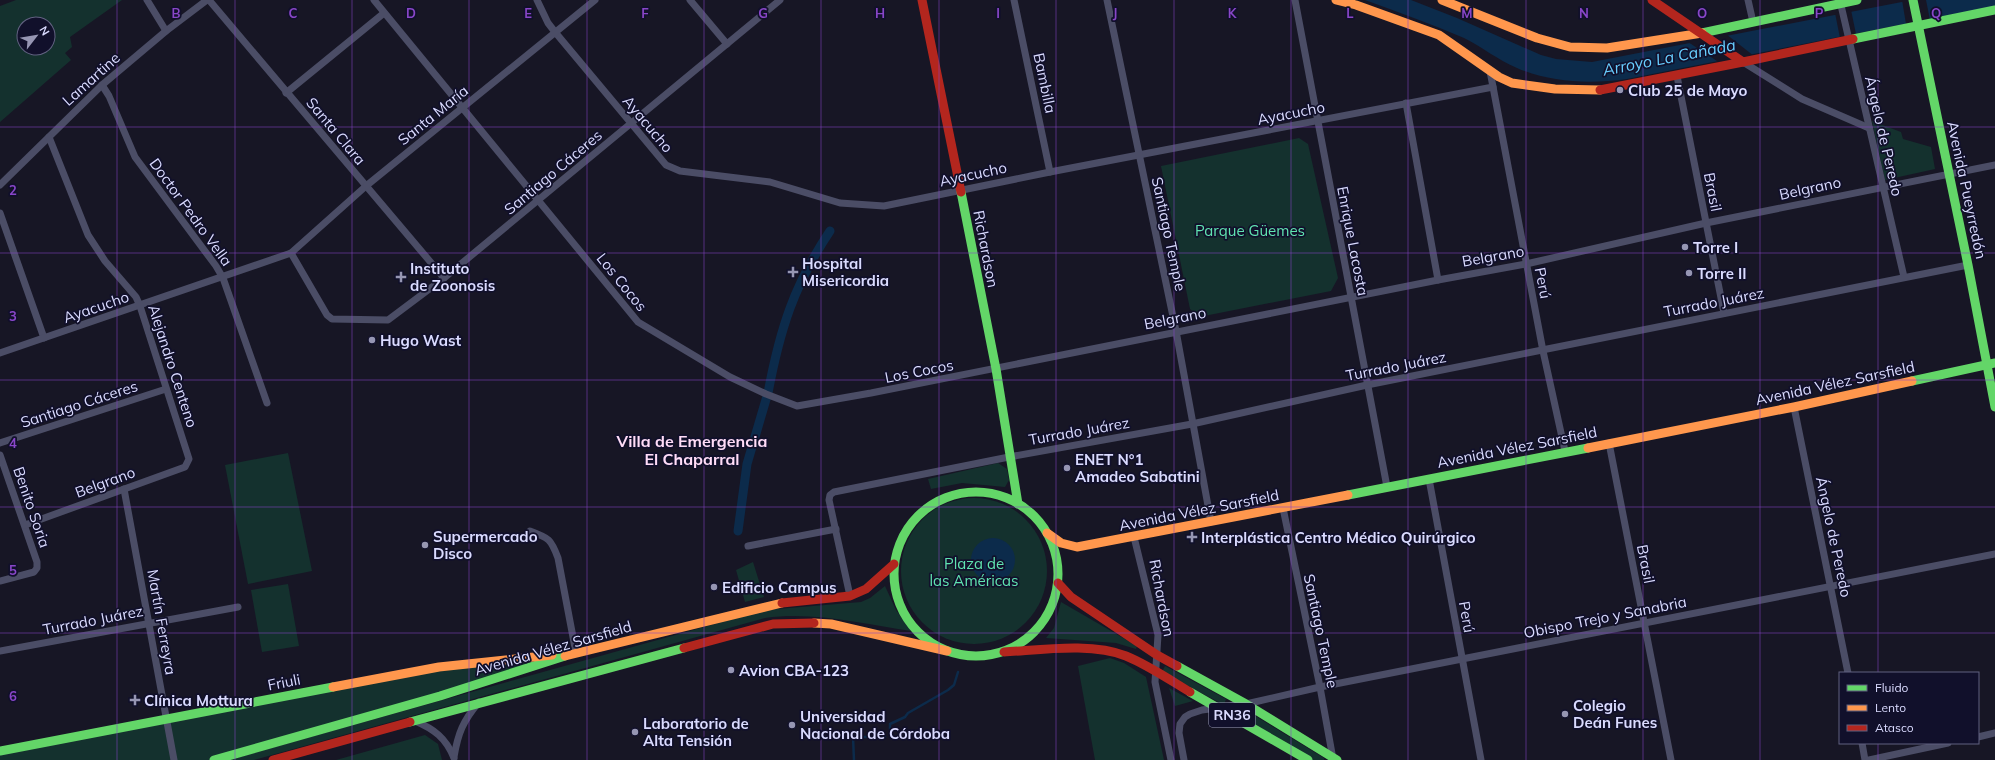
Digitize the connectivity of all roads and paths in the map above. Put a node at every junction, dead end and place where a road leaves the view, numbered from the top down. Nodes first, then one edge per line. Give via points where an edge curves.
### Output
1 (147, 0) edge
2 (208, 0) edge
3 (374, 0) edge
4 (537, 0) edge
5 (594, 0) edge
6 (690, 0) edge
7 (780, 0) edge
8 (922, 0) edge
9 (1014, 0) edge
10 (1107, 0) edge
11 (1295, 0) edge
12 (1336, 0) edge
13 (1442, 0) edge
14 (1653, 0) edge
15 (1748, 0) edge
16 (1857, 0) edge
17 (1913, 0) edge
18 (1841, 2) edge
19 (1995, 10) edge
20 (384, 13) junction
21 (1753, 22) junction
22 (1918, 22) junction
23 (166, 31) junction
24 (555, 32) junction
25 (1702, 33) junction
26 (1848, 39) junction
27 (727, 44) junction
28 (1743, 62) junction
29 (1490, 71) junction
30 (1677, 76) junction
31 (102, 85) junction
32 (1493, 87) junction
33 (286, 93) junction
34 (1406, 103) junction
35 (463, 107) junction
36 (1317, 121) junction
37 (631, 124) junction
38 (1869, 128) junction
39 (49, 137) junction
40 (1140, 156) junction
41 (1995, 165) edge
42 (1050, 172) junction
43 (1948, 175) junction
44 (0, 185) edge
45 (366, 186) junction
46 (1882, 187) junction
47 (961, 190) junction
48 (539, 200) junction
49 (0, 213) edge
50 (1706, 223) junction
51 (291, 253) junction
52 (1526, 264) junction
53 (1968, 265) junction
54 (1904, 277) junction
55 (223, 278) junction
56 (444, 278) junction
57 (1438, 280) junction
58 (1351, 298) junction
59 (140, 306) junction
60 (1724, 313) junction
61 (1176, 331) junction
62 (44, 338) junction
63 (1543, 351) junction
64 (0, 353) edge
65 (1991, 364) edge
66 (996, 369) junction
67 (1367, 385) junction
68 (166, 389) junction
69 (267, 403) dead end
70 (1794, 407) junction
71 (1995, 408) edge
72 (1192, 424) junction
73 (0, 443) edge
74 (1609, 443) junction
75 (1565, 451) junction
76 (0, 454) edge
77 (1009, 457) junction
78 (189, 458) joint
79 (1428, 479) junction
80 (1387, 487) junction
81 (124, 489) junction
82 (1018, 504) junction
83 (1283, 508) junction
84 (1210, 522) junction
85 (25, 525) junction
86 (836, 529) junction
87 (530, 531) dead end
88 (1047, 533) junction
89 (1134, 537) junction
90 (748, 546) dead end
91 (1995, 554) edge
92 (894, 564) junction
93 (0, 581) edge
94 (1058, 583) junction
95 (1831, 585) junction
96 (850, 596) junction
97 (238, 607) dead end
98 (150, 623) junction
99 (1644, 624) junction
100 (0, 651) edge
101 (946, 651) junction
102 (576, 652) junction
103 (1004, 652) junction
104 (1156, 655) junction
105 (1461, 659) junction
106 (1154, 672) junction
107 (1848, 672) edge
108 (1320, 687) junction
109 (479, 702) junction
110 (1246, 704) junction
111 (1221, 708) junction
112 (167, 719) junction
113 (415, 721) junction
114 (1995, 733) edge
115 (1979, 737) edge
116 (1862, 744) edge
117 (1943, 744) edge
118 (0, 751) edge
119 (454, 759) edge
120 (1334, 759) edge
121 (174, 760) edge
122 (214, 760) edge
123 (273, 760) edge
124 (1171, 760) edge
125 (1184, 760) edge
126 (1308, 760) edge
127 (1481, 760) edge
128 (1671, 760) edge
129 (1865, 760) edge
130 (1869, 760) edge

1 - 23 street
2 - 23 street, Lamartine
2 - 33 street, Santa Clara
3 - 20 street, Los Cocos
4 - 24 street, Ayacucho
5 - 24 street, Santa María
6 - 27 street
7 - 27 street, Santiago Cáceres
8 - 47 main road, Richardson
9 - 42 street, Bambilla
10 - 40 street, Santiago Temple
11 - 36 street, Enrique Lacosta
12 - 29 main road via 1439,35
13 - 25 main road via 1537,38 1570,47 1606,48
14 - 25 main road
15 - 21 street
16 - 18 main road
17 - 22 main road, Avenida Pueyrredón
18 - 21 main road
18 - 26 street, Ángelo de Peredo
19 - 22 main road
20 - 33 street
20 - 35 street, Los Cocos
21 - 25 main road
22 - 26 main road
22 - 43 main road, Avenida Pueyrredón
23 - 31 street, Lamartine
24 - 35 street, Santa María
24 - 37 street, Ayacucho
25 - 28 main road
26 - 28 main road
26 - 38 street, Ángelo de Peredo
27 - 37 street, Santiago Cáceres
28 - 30 main road
28 - 38 street via 1802,99
29 - 30 main road via 1512,82 1530,86 1596,91
29 - 32 street, Perú
30 - 50 street, Brasil
31 - 39 street, Lamartine
31 - 55 street, Doctor Pedro Vella via 135,157
32 - 34 street, Ayacucho
32 - 52 street, Perú
33 - 45 street, Santa Clara
34 - 36 street, Ayacucho
34 - 57 street
35 - 45 street, Santa María
35 - 48 street, Los Cocos
36 - 40 street, Ayacucho
36 - 58 street, Enrique Lacosta
37 - 47 street, Ayacucho via 666,165 673,169 770,182 840,203 884,206
37 - 48 street, Santiago Cáceres
38 - 46 street, Ángelo de Peredo
39 - 44 street, Lamartine
39 - 59 street, Alejandro Centeno via 88,235 105,261 136,297
40 - 42 street, Ayacucho
40 - 61 street, Santiago Temple
41 - 43 street, Belgrano
42 - 47 street, Ayacucho
43 - 46 street, Belgrano
43 - 53 main road, Avenida Pueyrredón
45 - 51 street, Santa María
45 - 56 street, Santa Clara
46 - 50 street, Belgrano
46 - 54 street, Ángelo de Peredo
47 - 66 main road, Richardson
48 - 56 street, Santiago Cáceres
48 - 66 street, Los Cocos via 638,322 730,377 786,403 807,406
49 - 62 street
50 - 52 street, Belgrano
50 - 60 street, Brasil
51 - 55 street, Ayacucho
51 - 56 street, Santiago Cáceres via 327,315 338,320 388,320
52 - 57 street, Belgrano
52 - 63 street, Perú
53 - 54 street, Turrado Juárez
53 - 65 main road, Avenida Pueyrredón
54 - 60 street, Turrado Juárez
55 - 59 street, Ayacucho
55 - 69 street, Doctor Pedro Vella
57 - 58 street, Belgrano
58 - 61 street, Belgrano
58 - 67 street, Enrique Lacosta
59 - 62 street, Ayacucho
59 - 68 street, Alejandro Centeno
60 - 63 street, Turrado Juárez
61 - 66 street, Belgrano
61 - 72 street, Santiago Temple
62 - 64 street, Ayacucho
63 - 67 street, Turrado Juárez
63 - 75 street, Perú
65 - 70 main road, Avenida Vélez Sarsfield
65 - 71 main road, Avenida Pueyrredón
66 - 77 main road, Richardson
67 - 72 street, Turrado Juárez
67 - 80 street, Enrique Lacosta
68 - 73 street, Santiago Cáceres
68 - 78 street, Alejandro Centeno
70 - 74 main road, Avenida Vélez Sarsfield
70 - 95 street, Ángelo de Peredo
72 - 77 street, Turrado Juárez
72 - 84 street, Santiago Temple
74 - 75 main road, Avenida Vélez Sarsfield
74 - 99 street, Brasil
75 - 79 main road, Avenida Vélez Sarsfield
76 - 85 street, Benito Soria
77 - 82 main road, Richardson
77 - 86 street, Turrado Juárez via 834,492 829,500
78 - 81 street, Belgrano via 185,467
79 - 80 main road, Avenida Vélez Sarsfield
79 - 105 street, Perú
80 - 83 main road, Avenida Vélez Sarsfield
81 - 85 street, Belgrano
81 - 98 street, Martín Ferreyra
82 - 88 main road, RN36 via 1034,516
82 - 92 main road, RN36 via 990,493 971,492 935,503 920,514 907,529
83 - 84 main road, Avenida Vélez Sarsfield
83 - 108 street, Santiago Temple
84 - 89 main road, Avenida Vélez Sarsfield
85 - 93 street, Benito Soria via 37,568 34,572
86 - 90 street
86 - 96 street
87 - 102 street via 548,538 553,543
88 - 89 main road, Avenida Vélez Sarsfield via 1062,543 1077,547
88 - 94 main road, RN36 via 1058,564
89 - 104 street, Richardson via 1158,635
91 - 95 street, Obispo Trejo y Sanabria
92 - 96 main road, Avenida Vélez Sarsfield via 866,590
92 - 101 main road, RN36 via 894,586 900,607 912,626 927,641
94 - 103 main road, RN36 via 1052,606 1044,621 1028,638
94 - 104 main road, RN36 via 1072,597
95 - 99 street, Obispo Trejo y Sanabria
95 - 107 street, Ángelo de Peredo
96 - 102 main road, Avenida Vélez Sarsfield via 784,603
97 - 98 street, Turrado Juárez
98 - 100 street, Turrado Juárez
98 - 112 street, Martín Ferreyra
99 - 105 street, Obispo Trejo y Sanabria
99 - 128 street, Brasil
101 - 103 main road, RN36 via 965,656 990,656
101 - 109 main road, RN36 via 831,624 773,624
102 - 112 main road, Friuli via 439,667
102 - 122 main road, Avenida Vélez Sarsfield via 440,696
103 - 106 main road, RN36 via 1107,651 1126,656
104 - 106 street, Richardson
104 - 110 main road, RN36
105 - 108 street, Obispo Trejo y Sanabria
105 - 127 street, Perú
106 - 111 main road, RN36
106 - 124 street, Richardson
108 - 110 street, Obispo Trejo y Sanabria
108 - 120 street, Santiago Temple
109 - 113 main road, RN36
109 - 119 street via 457,736
110 - 111 street, Obispo Trejo y Sanabria
110 - 120 main road, RN36
111 - 125 street via 1196,711 1185,717 1180,724
111 - 126 main road, RN36
112 - 118 main road, Friuli
112 - 121 street, Martín Ferreyra
113 - 119 street via 441,736
113 - 123 main road, RN36
114 - 115 street
116 - 129 street
117 - 130 street

